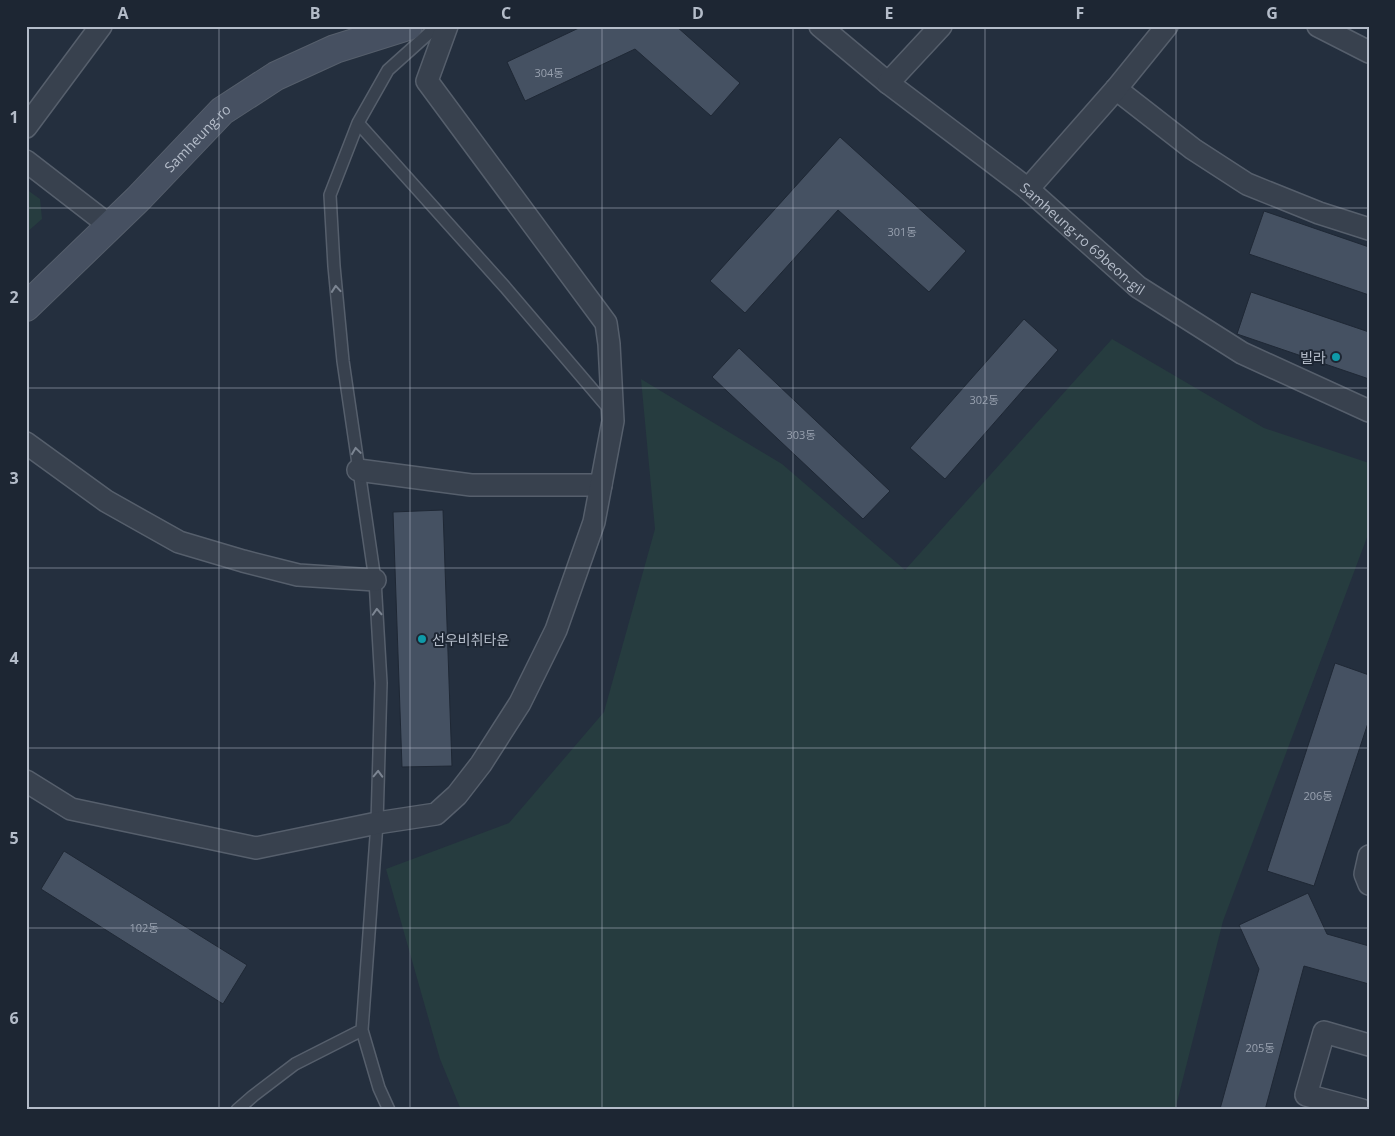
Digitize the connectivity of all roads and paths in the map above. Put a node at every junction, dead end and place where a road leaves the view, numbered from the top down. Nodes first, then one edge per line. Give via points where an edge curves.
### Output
1 (101, 26) edge
2 (408, 26) edge
3 (437, 26) edge
4 (447, 26) edge
5 (820, 26) edge
6 (941, 26) edge
7 (1167, 26) edge
8 (1318, 26) edge
9 (1369, 52) edge
10 (888, 83) junction
11 (1116, 90) junction
12 (358, 123) junction
13 (26, 127) edge
14 (26, 161) edge
15 (1028, 189) junction
16 (110, 226) junction
17 (1369, 229) edge
18 (26, 307) edge
19 (1369, 411) edge
20 (613, 413) junction
21 (26, 443) edge
22 (358, 470) junction
23 (601, 485) junction
24 (375, 580) junction
25 (26, 781) edge
26 (376, 823) junction
27 (1369, 856) edge
28 (1369, 884) edge
29 (362, 1030) junction
30 (1369, 1045) edge
31 (237, 1110) edge
32 (389, 1110) edge
33 (1362, 1110) edge

1 - 13 street
2 - 16 street, Samheung-ro via 335,49 276,76 222,111
3 - 12 lane via 388,70
4 - 20 street via 427,80 606,323
5 - 10 street, Samheung-ro 69beon-gil
6 - 10 street
7 - 11 street
8 - 9 street
10 - 15 street, Samheung-ro 69beon-gil
11 - 15 street
11 - 17 street via 1193,149 1247,184
12 - 20 lane
22 -> 12 lane via 343,361 330,195
14 - 16 street
15 - 19 street, Samheung-ro 69beon-gil via 1138,287 1242,353
16 - 18 street, Samheung-ro
20 - 23 street
21 - 24 street via 106,501 179,542 298,575
22 - 23 street via 471,485
22 - 24 lane
23 - 26 street via 594,522 556,630 520,703 481,764 436,814
26 -> 24 lane via 381,683
25 - 26 street via 71,809 256,848
26 - 29 lane
27 - 28 street via 1365,874
29 - 31 lane via 295,1064
29 - 32 lane
30 - 33 street via 1324,1032 1306,1095

